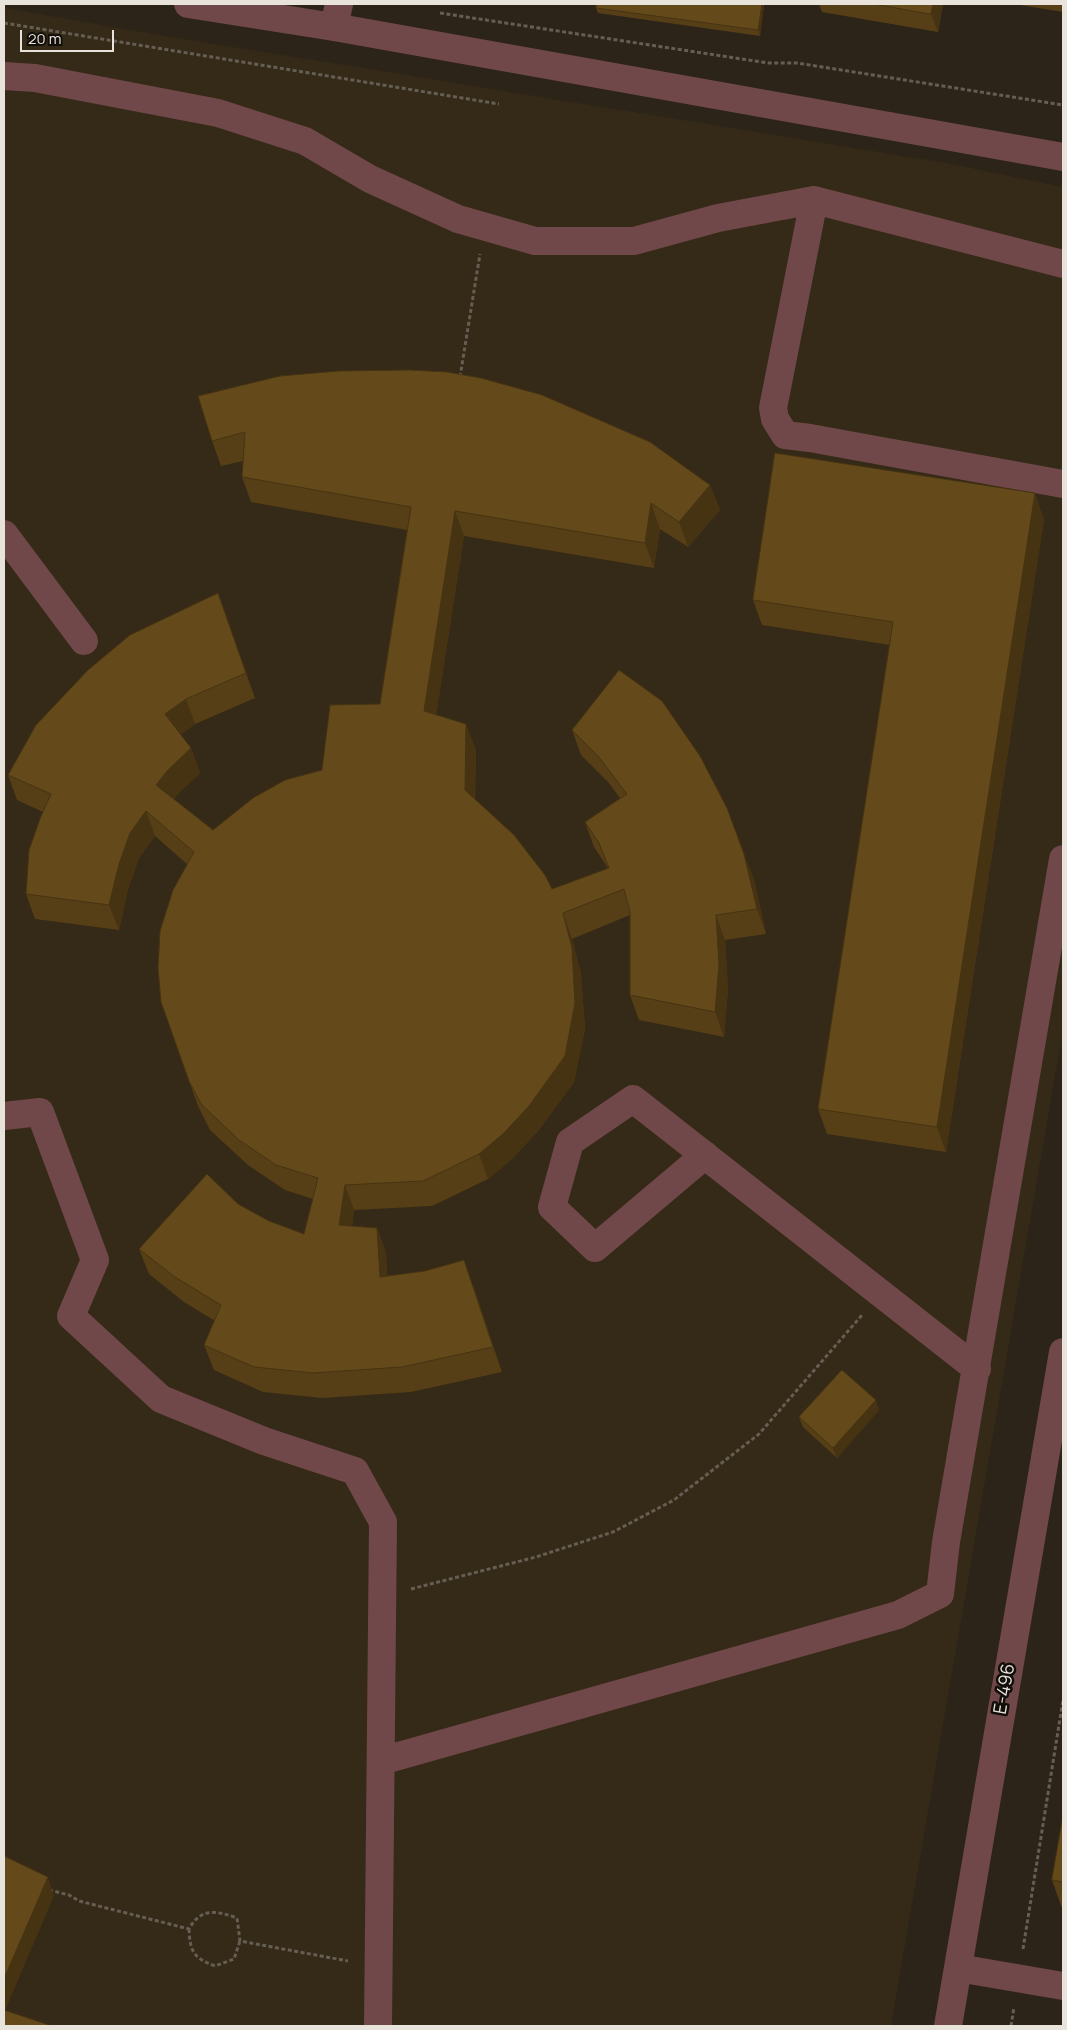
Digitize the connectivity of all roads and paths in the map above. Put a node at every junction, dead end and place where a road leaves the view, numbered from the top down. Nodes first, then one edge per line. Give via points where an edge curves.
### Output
1 (188, 4) edge
2 (437, 12) dead end
3 (337, 15) edge
4 (4, 23) edge
5 (4, 76) edge
6 (499, 104) dead end
7 (1063, 105) edge
8 (1063, 157) edge
9 (814, 200) junction
10 (484, 226) junction
11 (1063, 264) edge
12 (460, 378) edge
13 (1063, 484) edge
14 (4, 534) edge
15 (84, 641) dead end
16 (1063, 859) edge
17 (4, 1116) edge
18 (705, 1155) junction
19 (877, 1290) junction
20 (1063, 1352) edge
21 (977, 1369) junction
22 (382, 1597) junction
23 (1063, 1700) edge
24 (380, 1761) junction
25 (43, 1888) edge
26 (189, 1928) junction
27 (240, 1941) junction
28 (378, 1967) junction
29 (958, 1968) junction
30 (1019, 1978) junction
31 (1063, 1986) edge
32 (378, 2026) edge
33 (948, 2026) edge
34 (1011, 2026) edge

1 - 3 street
2 - 7 path via 768,63 797,62
3 - 8 street
4 - 6 path
5 - 10 street via 35,78 218,113 305,141 370,179 458,219
9 - 10 street via 718,218 634,241 536,241
9 - 11 street
9 - 13 street via 773,408 775,419 785,435
10 - 12 path
14 - 15 street
16 - 21 street
17 - 22 street via 40,1112 95,1260 71,1316 161,1399 264,1441 355,1471 383,1522
18 - 18 street via 633,1099 570,1142 552,1207 595,1248
18 - 19 street
19 - 21 street
19 - 22 path via 866,1310 759,1434 674,1500 604,1535 536,1557
20 - 29 street, E-496
21 - 24 street via 946,1542 940,1594 898,1616
22 - 24 street
23 - 30 path
24 - 28 street
25 - 26 path via 79,1901
26 - 27 path via 201,1916 218,1911 236,1918
26 - 27 path via 190,1944 196,1956 214,1966 234,1959
27 - 28 path
28 - 32 street
29 - 30 street
29 - 33 street, E-496
30 - 31 street
30 - 34 path

